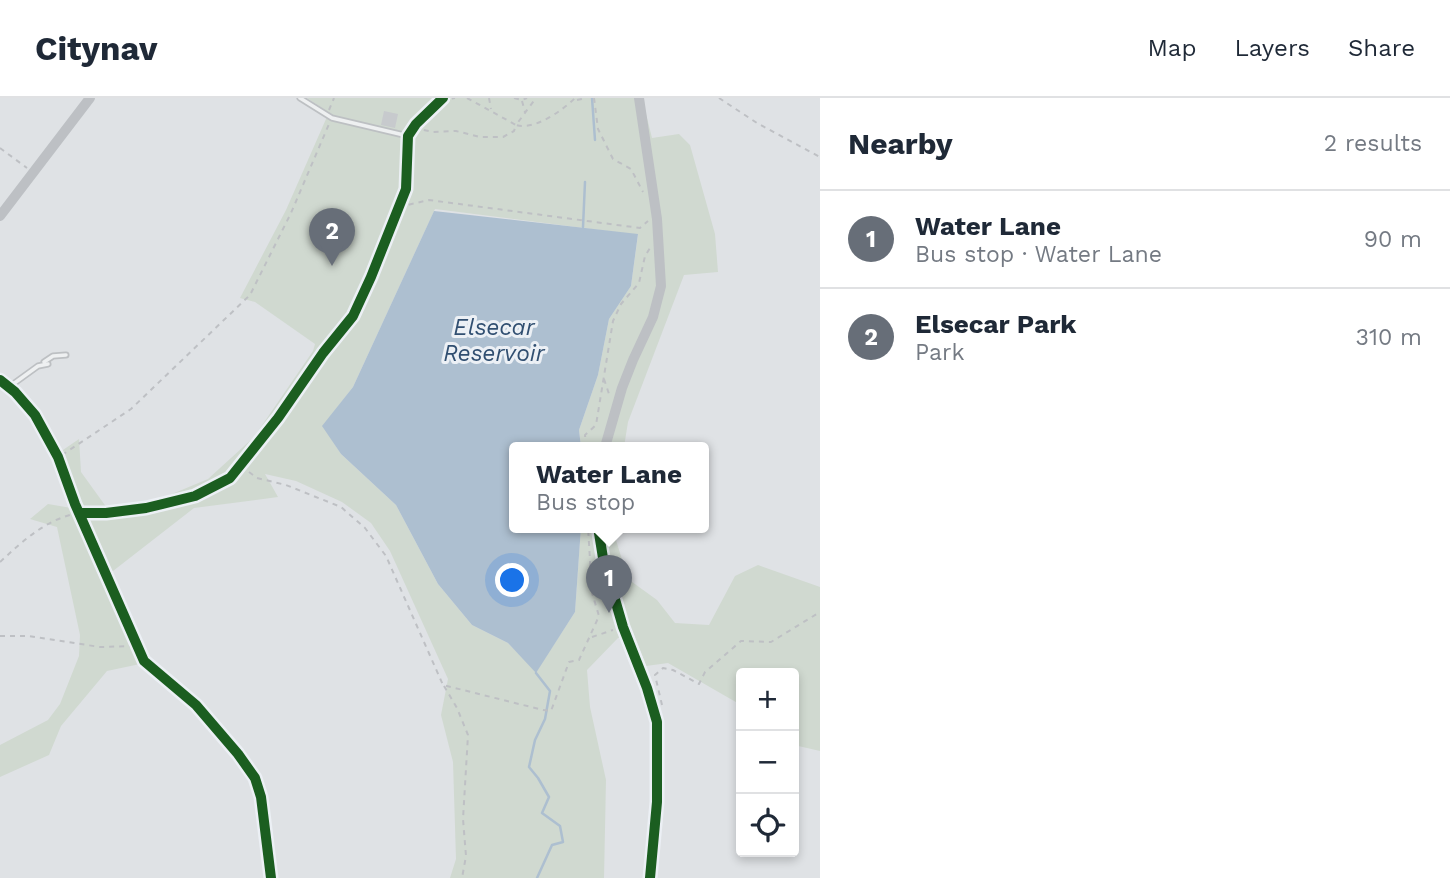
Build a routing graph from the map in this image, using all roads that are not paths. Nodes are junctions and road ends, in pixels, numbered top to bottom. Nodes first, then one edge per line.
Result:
1 (90, 98) edge
2 (300, 98) edge
3 (639, 98) edge
4 (411, 132) road end
5 (0, 216) edge
6 (66, 355) dead end
7 (0, 380) edge
8 (9, 387) junction
9 (606, 442) edge
10 (80, 513) road end
11 (599, 533) edge
12 (650, 878) edge

1 - 5 street
2 - 4 lane
3 - 9 street
6 - 8 lane
7 - 8 lane
8 - 10 lane
11 - 12 street

